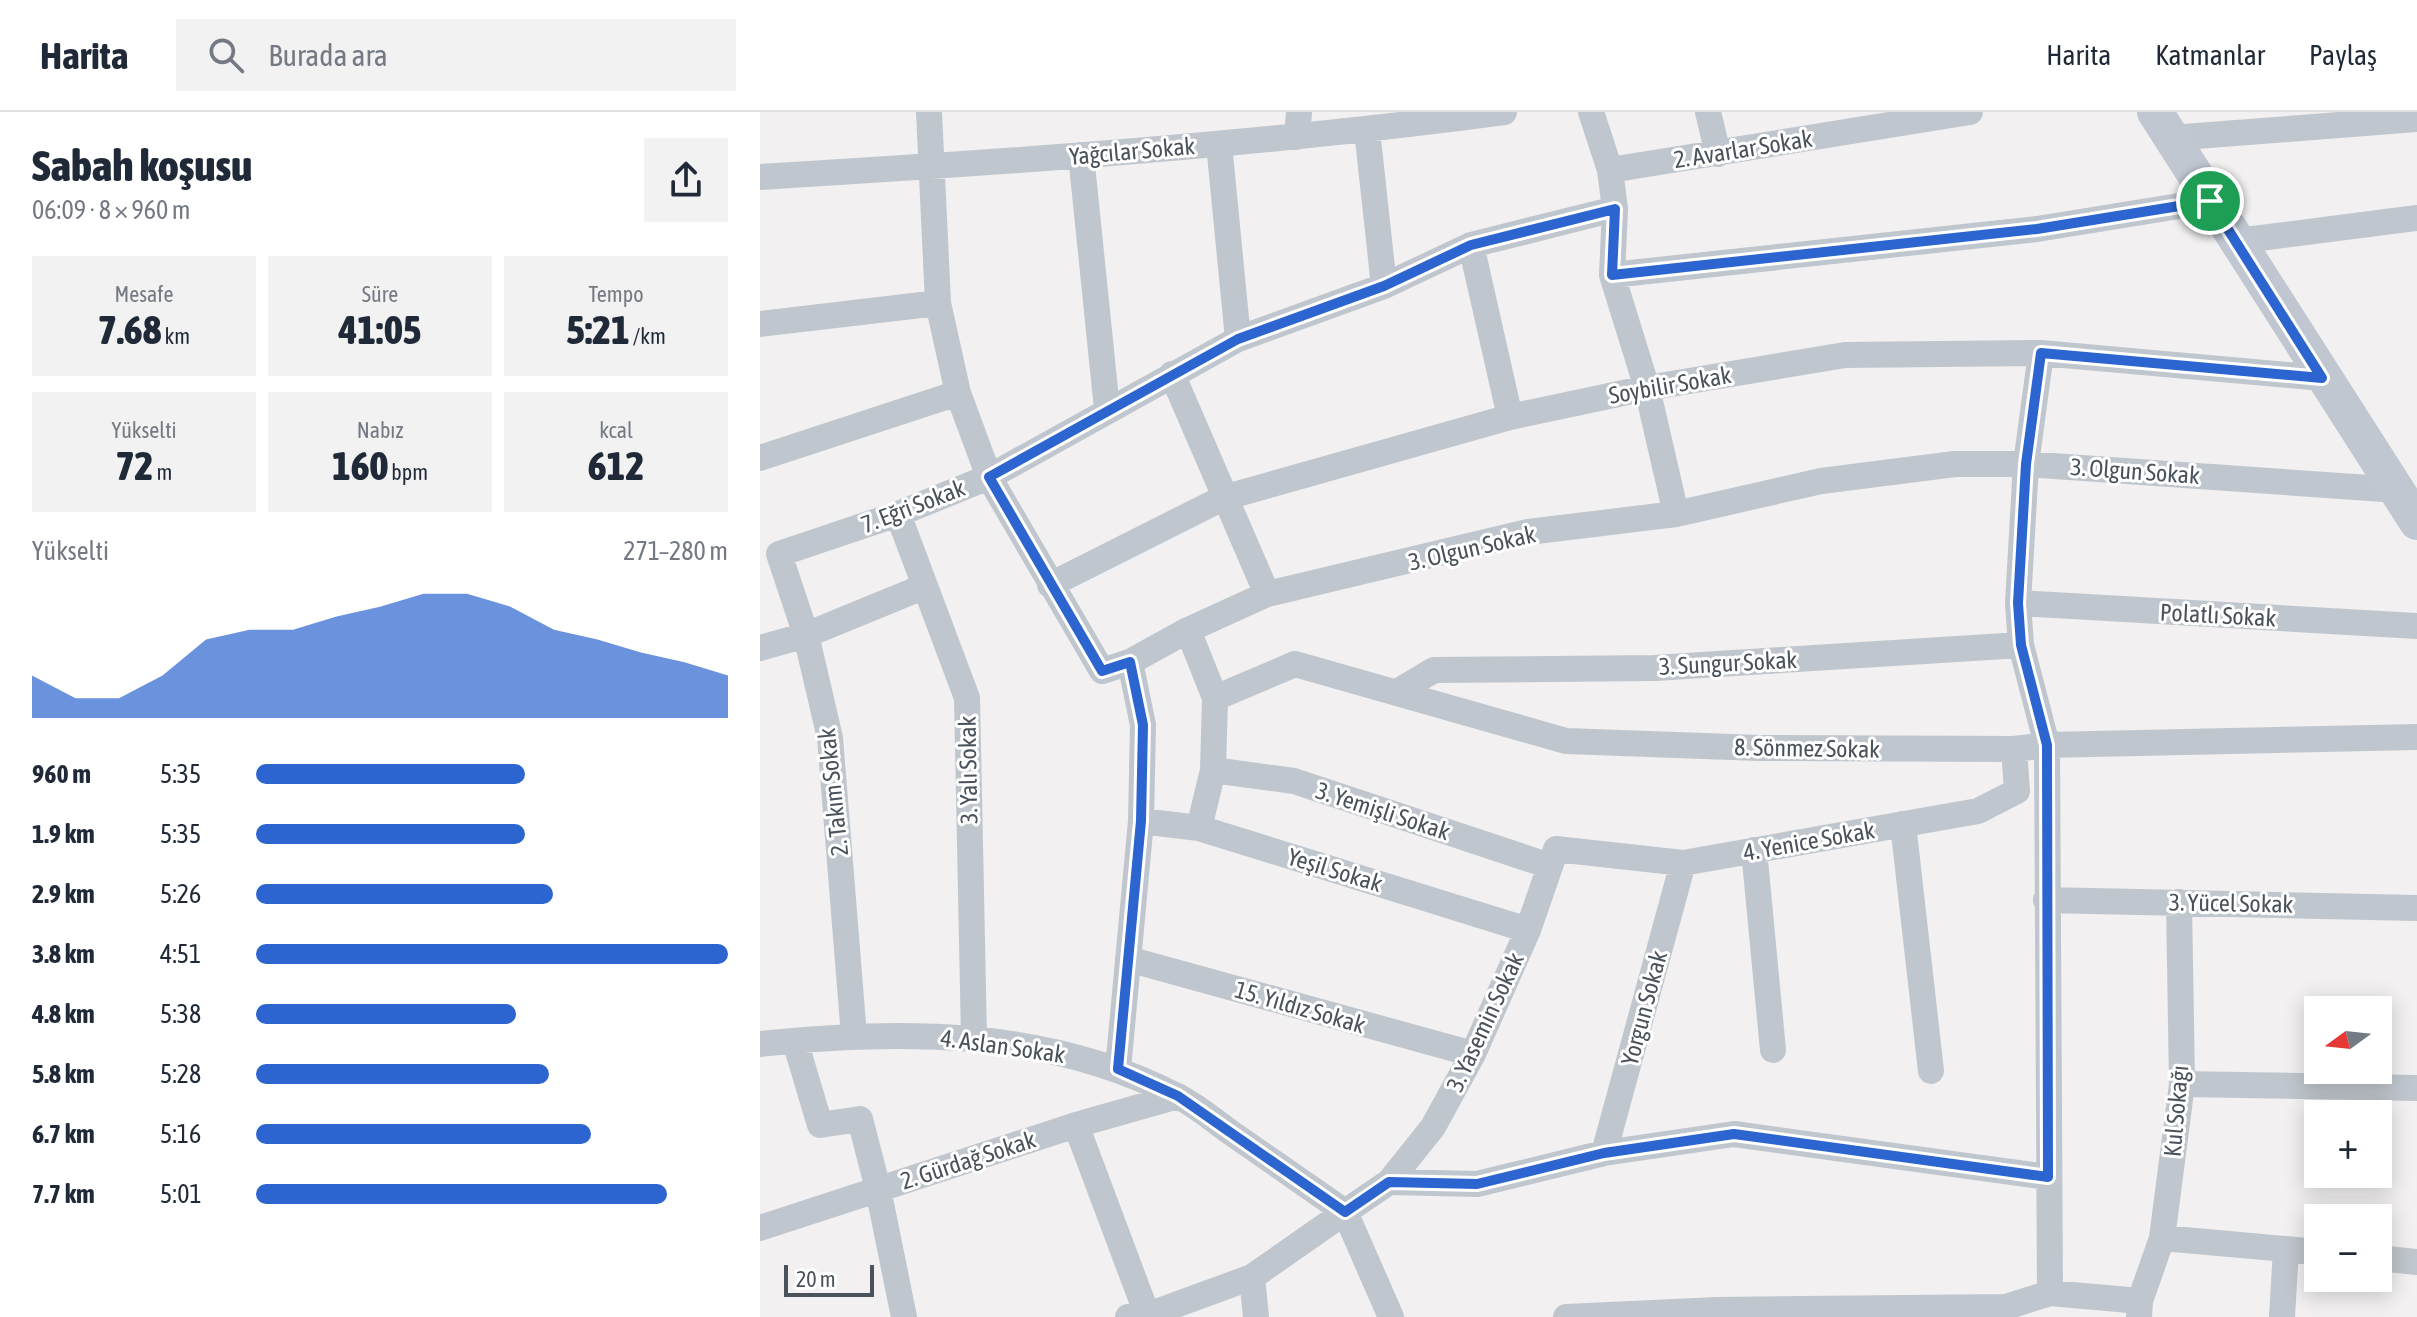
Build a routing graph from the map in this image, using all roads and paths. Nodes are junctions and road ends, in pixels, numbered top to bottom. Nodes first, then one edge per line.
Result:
1 (929, 112) edge
2 (1504, 112) edge
3 (1591, 112) edge
4 (1708, 112) edge
5 (1970, 112) edge
6 (2417, 119) edge
7 (1298, 124) edge
8 (2163, 125) edge
9 (1367, 130) junction
10 (1219, 144) junction
11 (1718, 154) junction
12 (1081, 155) junction
13 (934, 167) junction
14 (1610, 170) junction
15 (760, 177) edge
16 (2210, 201) junction
17 (1615, 209) junction
18 (2417, 218) edge
19 (2237, 241) junction
20 (1471, 245) junction
21 (1612, 275) junction
22 (1384, 286) junction
23 (938, 303) junction
24 (760, 324) edge
25 (1238, 339) junction
26 (2041, 353) junction
27 (1172, 374) junction
28 (2322, 378) junction
29 (1647, 388) junction
30 (958, 393) junction
31 (1107, 409) junction
32 (1510, 417) junction
33 (760, 458) edge
34 (2026, 464) junction
35 (989, 477) junction
36 (2398, 490) junction
37 (1223, 498) junction
38 (898, 514) junction
39 (1676, 514) junction
40 (2417, 522) edge
41 (779, 554) joint
42 (1050, 585) junction
43 (923, 587) junction
44 (1267, 594) junction
45 (2018, 603) junction
46 (2417, 626) edge
47 (1188, 630) junction
48 (806, 635) junction
49 (2021, 645) junction
50 (760, 648) edge
51 (1130, 662) junction
52 (1397, 692) junction
53 (1215, 698) junction
54 (2417, 737) edge
55 (2047, 745) junction
56 (2014, 749) junction
57 (1213, 770) junction
58 (1141, 821) junction
59 (1903, 824) junction
60 (1199, 828) junction
61 (1754, 850) junction
62 (1553, 858) junction
63 (1683, 863) junction
64 (2046, 900) junction
65 (2179, 902) junction
66 (2417, 908) edge
67 (1528, 930) junction
68 (1128, 959) junction
69 (854, 1036) junction
70 (974, 1038) junction
71 (795, 1041) junction
72 (760, 1044) edge
73 (1773, 1050) dead end
74 (1473, 1054) junction
75 (1118, 1069) junction
76 (1931, 1071) dead end
77 (2182, 1084) junction
78 (2417, 1088) edge
79 (1178, 1096) junction
80 (1076, 1125) junction
81 (1604, 1153) junction
82 (2048, 1177) junction
83 (1389, 1182) junction
84 (878, 1189) junction
85 (1345, 1212) junction
86 (760, 1228) edge
87 (2162, 1238) junction
88 (2286, 1249) junction
89 (2304, 1251) edge
90 (2392, 1259) edge
91 (2417, 1262) edge
92 (1252, 1277) junction
93 (2050, 1293) junction
94 (2139, 1309) edge
95 (1857, 1312) edge
96 (2005, 1312) edge
97 (1717, 1313) edge
98 (1141, 1316) edge
99 (1574, 1316) edge
100 (904, 1317) edge
101 (1256, 1317) edge
102 (1391, 1317) edge
103 (2282, 1317) edge

1 - 13 street, 3. Olgun Sokak
2 - 9 street, Yağcılar Sokak
3 - 14 street
4 - 11 street
5 - 11 street, 2. Avarlar Sokak
6 - 8 street
7 - 9 street, Yağcılar Sokak
7 - 10 street, Yağcılar Sokak
8 - 16 main road
9 - 22 street
10 - 12 street, Yağcılar Sokak
10 - 25 street
11 - 14 street, 2. Avarlar Sokak
12 - 13 street, Yağcılar Sokak
12 - 31 street
13 - 15 street, Yağcılar Sokak
13 - 23 street, 3. Olgun Sokak
14 - 17 street
16 - 19 main road
16 - 21 street
17 - 20 street, 7. Eğri Sokak
17 - 21 street
18 - 19 street
19 - 28 main road
20 - 22 street, 7. Eğri Sokak
20 - 32 street
21 - 29 street
22 - 25 street, 7. Eğri Sokak
23 - 24 street
23 - 30 street, 3. Olgun Sokak
25 - 27 street, 7. Eğri Sokak
26 - 28 street, Soybilir Sokak
26 - 29 street, Soybilir Sokak
26 - 34 street
27 - 31 street, 7. Eğri Sokak
27 - 37 street
28 - 36 main road
29 - 32 street, Soybilir Sokak
29 - 39 street
30 - 33 street
30 - 35 street, 3. Olgun Sokak
31 - 35 street, 7. Eğri Sokak
32 - 37 street, Soybilir Sokak
34 - 36 street, 3. Olgun Sokak
34 - 39 street, 3. Olgun Sokak
34 - 45 street
35 - 38 street, 7. Eğri Sokak
35 - 42 street, 3. Olgun Sokak
36 - 40 main road
37 - 42 street, Soybilir Sokak
37 - 44 street
38 - 41 street, 7. Eğri Sokak
38 - 43 street, 3. Yalı Sokak
39 - 44 street, 3. Olgun Sokak
41 - 48 street, 2. Takım Sokak
42 - 51 street, 3. Olgun Sokak
43 - 48 street
43 - 70 street, 3. Yalı Sokak
44 - 47 street, 3. Olgun Sokak
45 - 46 street, Polatlı Sokak
45 - 49 street
47 - 51 street, 3. Olgun Sokak
47 - 53 street
48 - 50 street
48 - 69 street, 2. Takım Sokak
49 - 52 street, 3. Sungur Sokak
49 - 55 street
51 - 58 street
52 - 53 street, 8. Sönmez Sokak
52 - 56 street, 8. Sönmez Sokak
53 - 57 street
54 - 55 street, 8. Sönmez Sokak
55 - 56 street, 8. Sönmez Sokak
55 - 64 street
56 - 59 street, 4. Yenice Sokak
57 - 60 street
57 - 62 street, 3. Yemişli Sokak
58 - 60 street, Yeşil Sokak
58 - 68 street
59 - 61 street, 4. Yenice Sokak
59 - 76 street
60 - 67 street, Yeşil Sokak
61 - 63 street, 4. Yenice Sokak
61 - 73 street
62 - 63 street, 4. Yenice Sokak
62 - 67 street, 3. Yasemin Sokak
63 - 81 street, Yorgun Sokak
64 - 65 street, 3. Yücel Sokak
64 - 82 street
65 - 66 street, 3. Yücel Sokak
65 - 77 street, Kul Sokağı
67 - 74 street, 3. Yasemin Sokak
68 - 74 street, 15. Yıldız Sokak
68 - 75 street
69 - 70 street, 4. Aslan Sokak
69 - 71 street, 4. Aslan Sokak
70 - 75 street, 4. Aslan Sokak
71 - 72 street, 4. Aslan Sokak
71 - 84 street
74 - 83 street, 3. Yasemin Sokak
75 - 79 street, 4. Aslan Sokak
77 - 78 street
77 - 87 street, Kul Sokağı
79 - 80 street, 2. Gürdağ Sokak
79 - 85 street, 4. Aslan Sokak
80 - 84 street, 2. Gürdağ Sokak
80 - 98 street
81 - 82 street
81 - 83 street
82 - 93 street
83 - 85 street
84 - 86 street, 2. Gürdağ Sokak
84 - 100 street
85 - 92 street
85 - 102 street
87 - 88 street
87 - 94 street, Kul Sokağı
88 - 89 street
88 - 103 street
90 - 91 street
92 - 98 street
92 - 101 street
93 - 94 street
93 - 96 street
95 - 96 street
95 - 97 street
97 - 99 street

